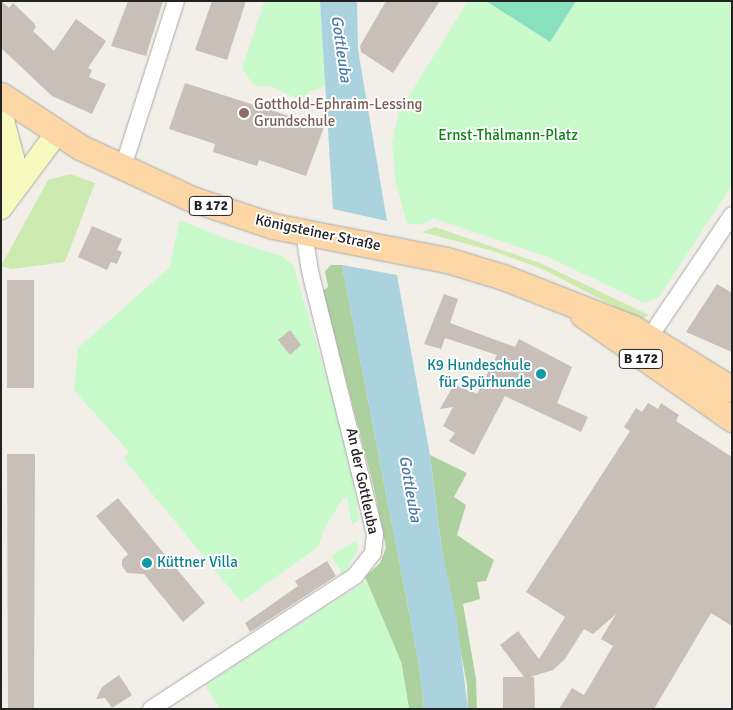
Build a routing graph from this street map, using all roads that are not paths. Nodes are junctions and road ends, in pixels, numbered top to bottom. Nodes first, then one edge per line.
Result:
1 (176, 1) edge
2 (1, 95) edge
3 (1, 113) edge
4 (57, 133) junction
5 (122, 167) junction
6 (5, 201) edge
7 (732, 215) edge
8 (304, 232) junction
9 (567, 303) junction
10 (649, 338) junction
11 (732, 389) edge
12 (732, 419) edge
13 (151, 709) edge

1 - 5 street
2 - 4 main road, Königsteiner Straße / B 172
3 - 6 main road
4 - 5 main road, Königsteiner Straße / B 172
4 - 6 main road
5 - 8 main road, Königsteiner Straße / B 172
7 - 10 street
8 - 9 main road, Königsteiner Straße / B 172
8 - 13 street, An der Gottleuba
9 - 10 main road, Königsteiner Straße / B 172
9 - 12 main road, Königsteiner Straße / B 172
10 - 11 main road, Königsteiner Straße / B 172

